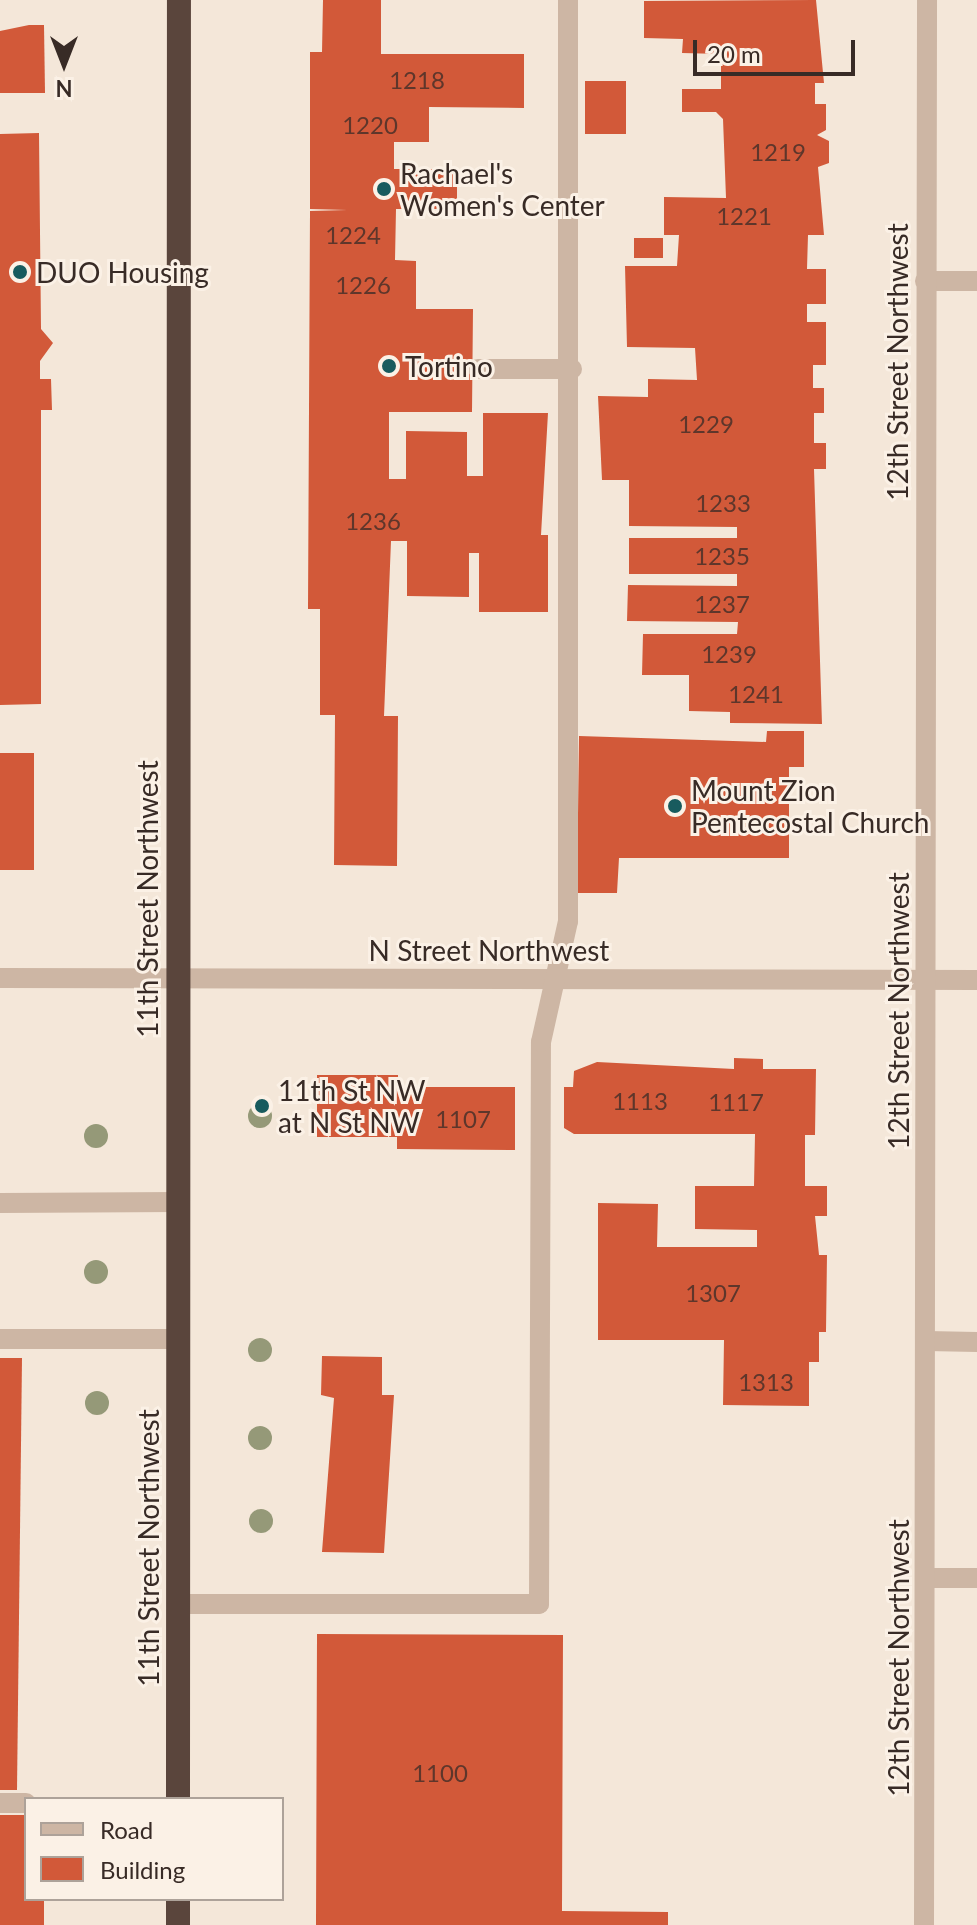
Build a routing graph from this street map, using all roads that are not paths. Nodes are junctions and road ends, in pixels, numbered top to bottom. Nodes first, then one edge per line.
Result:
1 (179, 0) edge
2 (568, 0) edge
3 (927, 0) edge
4 (925, 281) junction
5 (977, 281) edge
6 (478, 369) dead end
7 (572, 369) junction
8 (177, 977) junction
9 (0, 978) edge
10 (555, 979) junction
11 (927, 980) junction
12 (977, 980) edge
13 (178, 1202) junction
14 (0, 1203) edge
15 (0, 1339) edge
16 (178, 1339) junction
17 (927, 1341) junction
18 (977, 1342) edge
19 (927, 1578) junction
20 (977, 1578) edge
21 (179, 1604) junction
22 (178, 1797) edge
23 (0, 1803) edge
24 (24, 1803) edge
25 (178, 1901) edge
26 (178, 1925) edge
27 (924, 1925) edge

1 - 8 highway, 11th Street Northwest
2 - 7 street
3 - 4 street, 12th Street Northwest
4 - 5 street
4 - 11 street, 12th Street Northwest
6 - 7 street
7 - 10 street
8 - 9 street, N Street Northwest
8 - 10 street, N Street Northwest
8 - 13 highway, 11th Street Northwest
10 - 11 street, N Street Northwest
10 - 21 street
11 - 12 street, N Street Northwest
11 - 17 street, 12th Street Northwest
13 - 14 street
13 - 16 highway, 11th Street Northwest
15 - 16 street
16 - 21 highway, 11th Street Northwest
17 - 18 street
17 - 19 street, 12th Street Northwest
19 - 20 street
19 - 27 street, 12th Street Northwest
21 - 22 highway, 11th Street Northwest
23 - 24 street
25 - 26 highway

